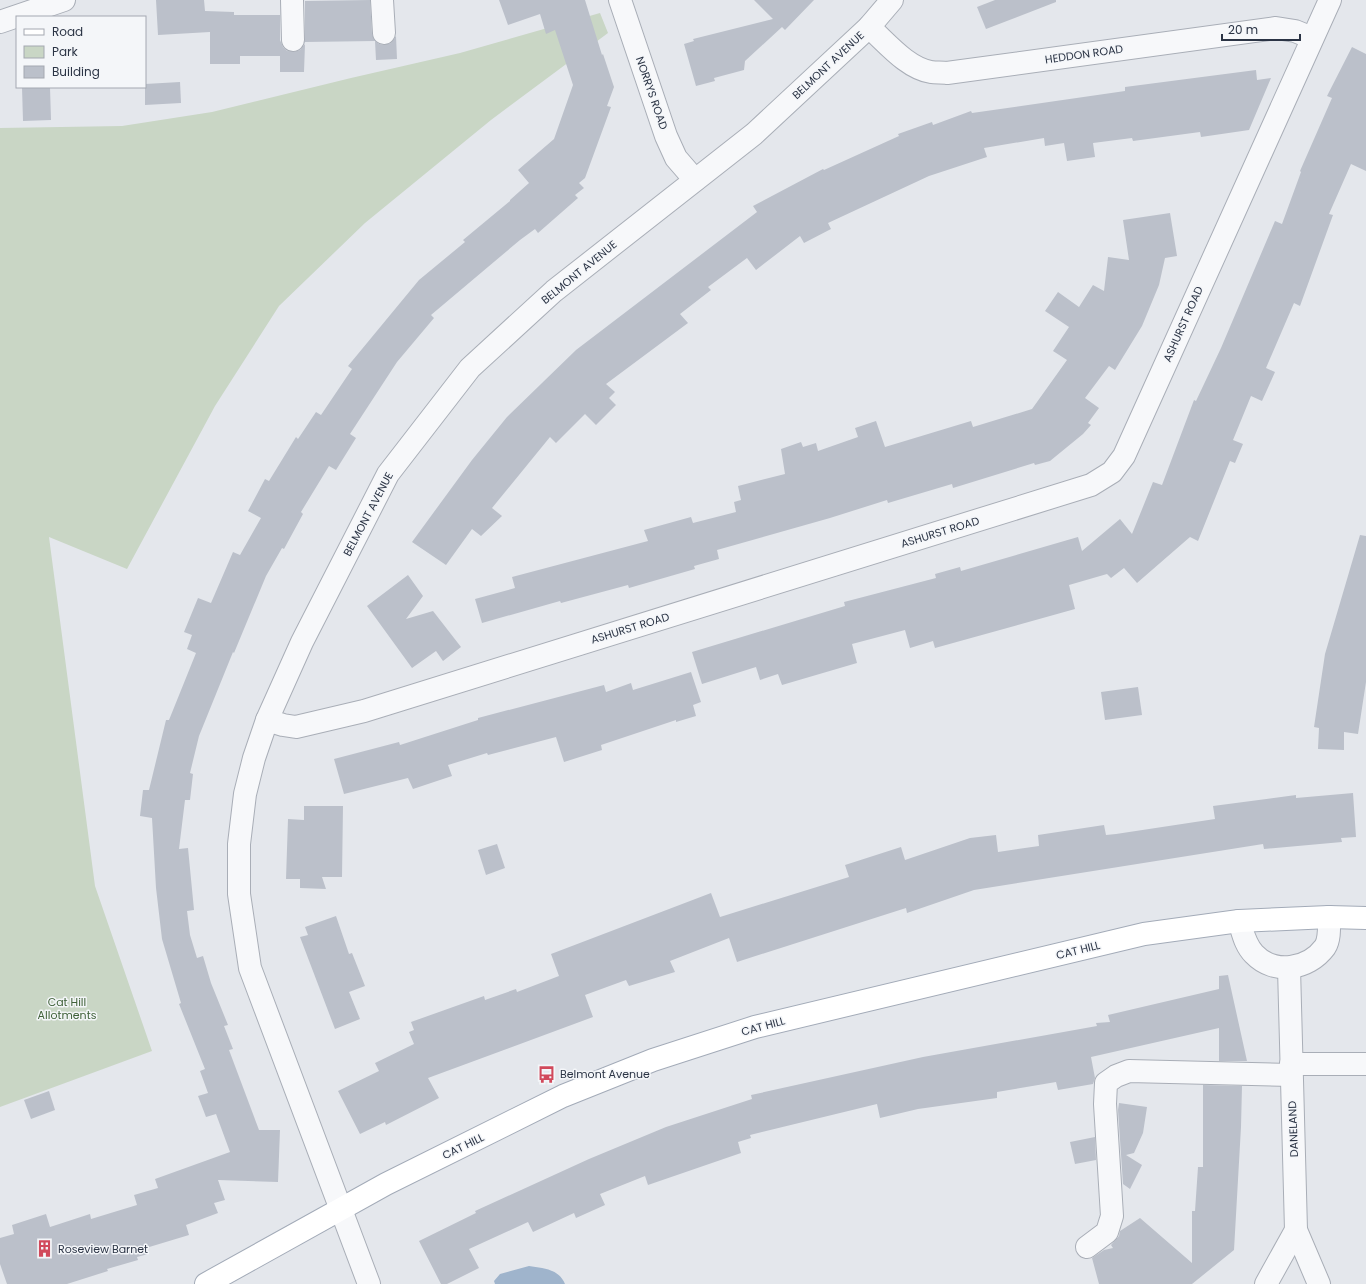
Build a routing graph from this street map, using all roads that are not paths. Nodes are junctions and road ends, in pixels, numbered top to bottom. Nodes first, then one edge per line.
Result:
1 (64, 0) edge
2 (292, 0) edge
3 (382, 0) edge
4 (620, 0) edge
5 (892, 0) edge
6 (1330, 0) edge
7 (16, 16) edge
8 (17, 16) edge
9 (0, 22) edge
10 (869, 27) junction
11 (384, 33) dead end
12 (1312, 38) junction
13 (293, 40) dead end
14 (695, 180) junction
15 (267, 720) junction
16 (1329, 917) junction
17 (1366, 918) edge
18 (1239, 921) junction
19 (1288, 968) junction
20 (1366, 1064) edge
21 (1291, 1069) junction
22 (341, 1209) junction
23 (1296, 1230) junction
24 (1087, 1248) dead end
25 (206, 1284) edge
26 (369, 1284) edge
27 (1266, 1284) edge
28 (1319, 1284) edge

1 - 8 street
2 - 13 street
3 - 11 street
4 - 14 street, NORRYS ROAD
5 - 10 street, BELMONT AVENUE
6 - 12 street, ASHURST ROAD
7 - 9 street
10 - 12 street, HEDDON ROAD
10 - 14 street, BELMONT AVENUE
12 - 15 street, ASHURST ROAD
14 - 15 street, BELMONT AVENUE
15 - 22 street, BELMONT AVENUE
16 - 17 main road, CAT HILL
16 - 18 main road, CAT HILL
16 - 19 street
18 - 19 street
18 - 22 main road, CAT HILL
19 - 21 street, DANELAND
20 - 21 street
21 - 23 street, DANELAND
21 - 24 street
22 - 25 main road, CAT HILL
22 - 26 street, BELMONT AVENUE
23 - 27 street
23 - 28 street, DANELAND

